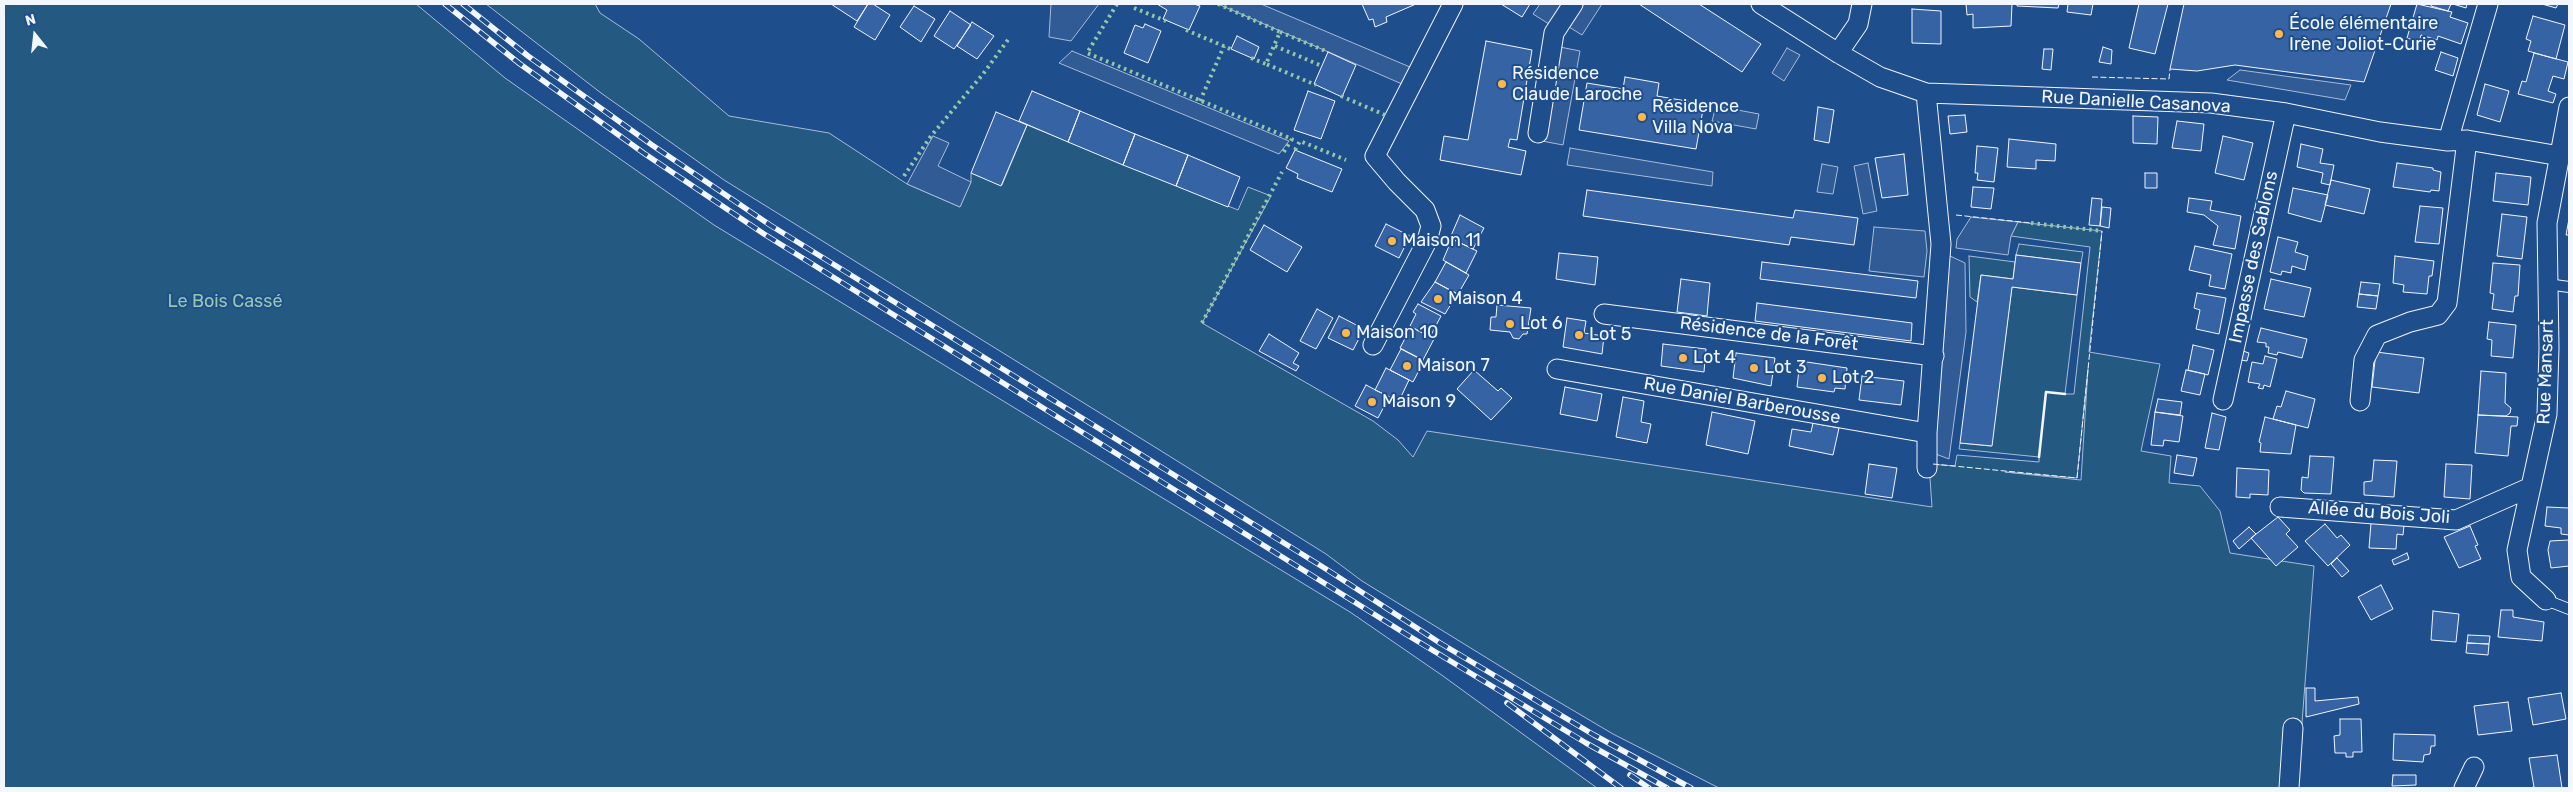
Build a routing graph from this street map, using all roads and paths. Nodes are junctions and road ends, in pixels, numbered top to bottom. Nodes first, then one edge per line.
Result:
1 (1452, 4) edge
2 (1573, 4) edge
3 (1761, 4) edge
4 (1862, 4) edge
5 (2488, 4) edge
6 (1838, 53) junction
7 (1926, 93) junction
8 (2569, 107) edge
9 (2286, 114) junction
10 (1538, 133) dead end
11 (2467, 140) junction
12 (2448, 141) junction
13 (2565, 158) edge
14 (2548, 284) junction
15 (2569, 287) edge
16 (1604, 314) dead end
17 (1373, 345) dead end
18 (1934, 356) junction
19 (1557, 369) dead end
20 (2223, 400) dead end
21 (2360, 401) dead end
22 (1928, 433) junction
23 (1927, 468) dead end
24 (2531, 487) junction
25 (2280, 507) dead end
26 (2546, 600) joint
27 (2569, 609) edge
28 (2293, 728) dead end
29 (2474, 767) dead end
30 (2289, 788) edge
31 (2464, 788) edge

1 - 17 street
2 - 10 street
3 - 6 street, Rue Danielle Casanova
4 - 6 street
5 - 12 street
6 - 7 street, Rue Danielle Casanova
7 - 9 street, Rue Danielle Casanova
7 - 18 street
8 - 13 street, Rue Mansart
9 - 12 street, Rue Danielle Casanova
9 - 20 street, Impasse des Sablons
11 - 12 street, Rue Danielle Casanova
11 - 13 street, Rue Danielle Casanova
11 - 21 street
13 - 14 street, Rue Mansart
14 - 15 lane
14 - 24 street, Rue Mansart
16 - 18 street, Résidence de la Forêt
18 - 22 street
19 - 22 street, Rue Daniel Barberousse
22 - 23 street
24 - 25 street, Allée du Bois Joli
24 - 26 street, Rue Mansart
26 - 27 lane, Rue Mansart
28 - 30 street
29 - 31 street

